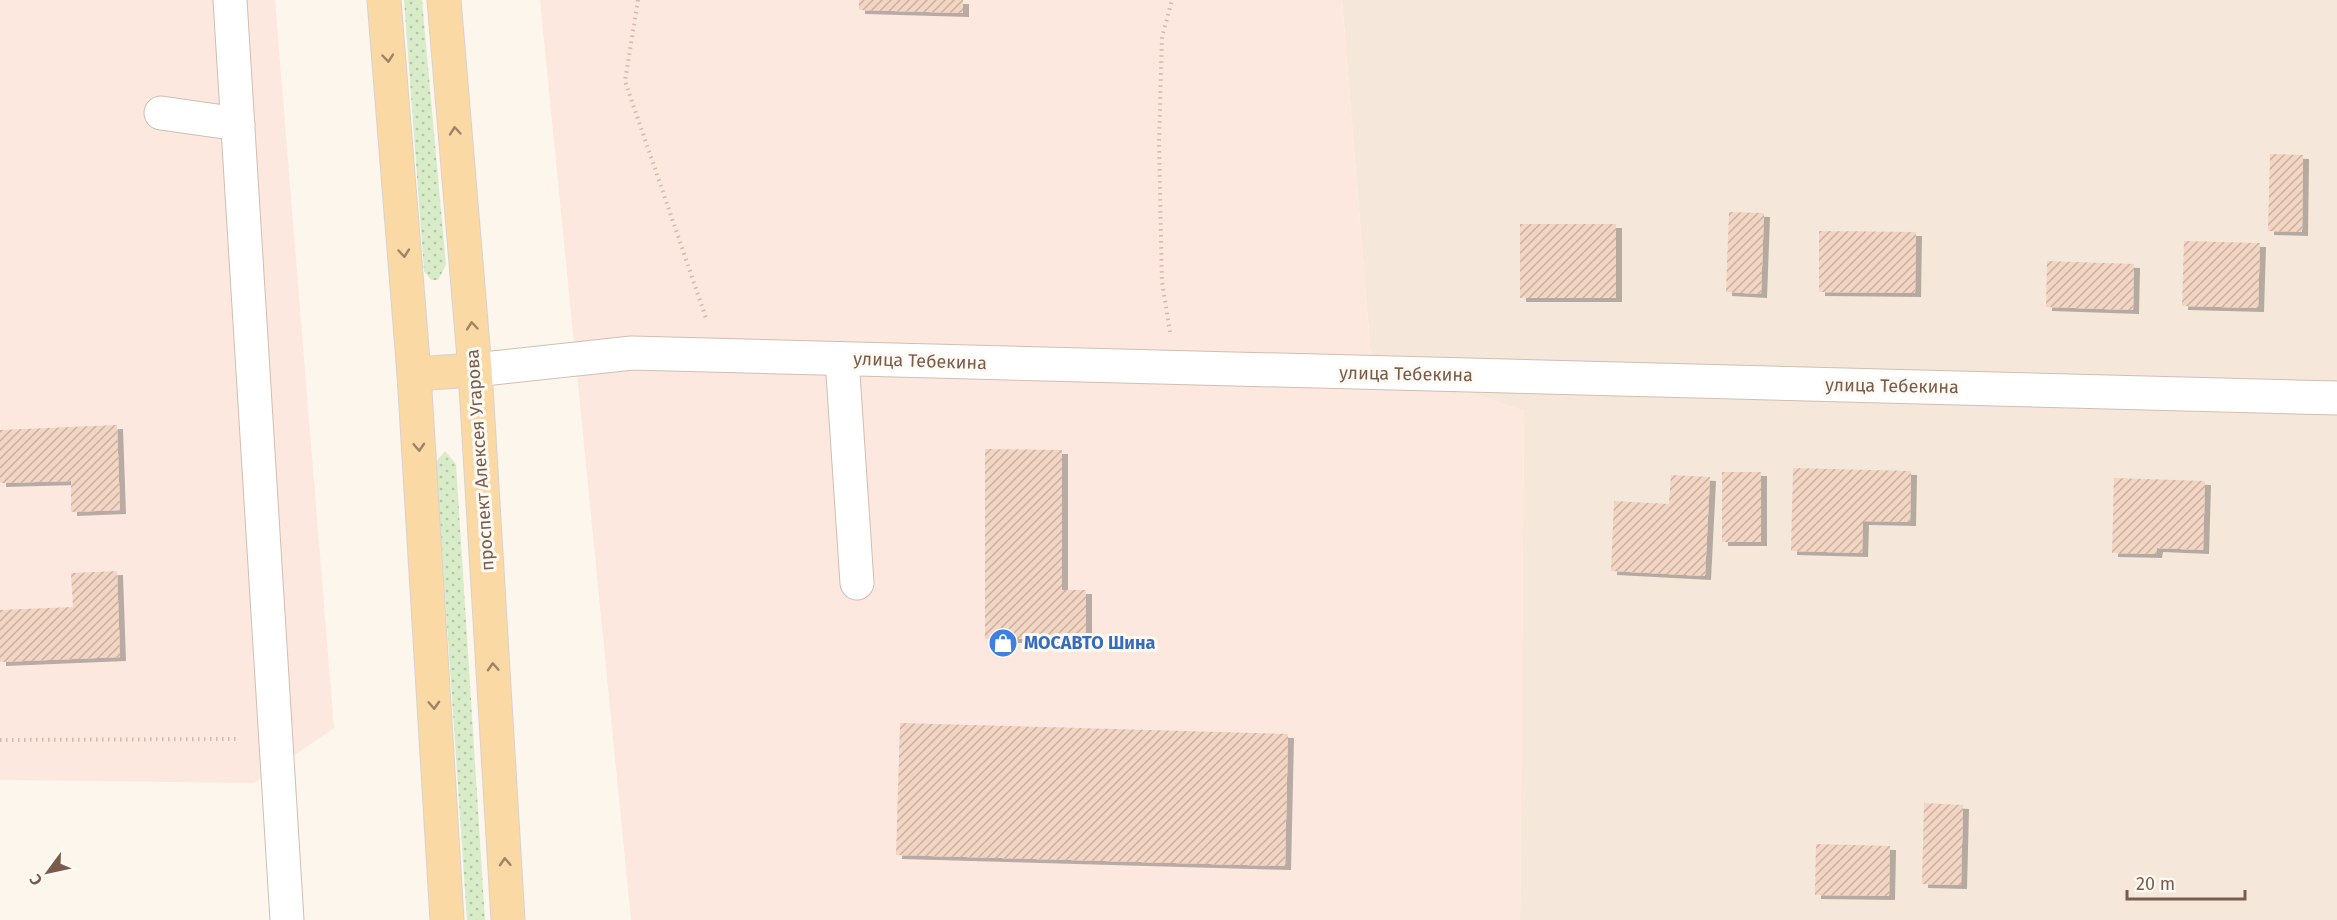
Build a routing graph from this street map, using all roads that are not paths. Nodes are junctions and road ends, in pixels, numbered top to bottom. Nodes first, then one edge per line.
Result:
1 (230, 0) edge
2 (384, 0) edge
3 (444, 0) edge
4 (161, 113) dead end
5 (238, 124) junction
6 (842, 359) junction
7 (475, 370) junction
8 (414, 374) junction
9 (2337, 398) edge
10 (856, 583) dead end
11 (287, 920) edge
12 (447, 920) edge
13 (508, 920) edge

1 - 5 street
2 -> 8 main road
7 -> 3 main road, проспект Алексея Угарова
4 - 5 street
5 - 11 street
6 - 7 street, улица Тебекина
6 - 9 street, улица Тебекина
6 - 10 street
7 - 8 main road
13 -> 7 main road, проспект Алексея Угарова
8 -> 12 main road

